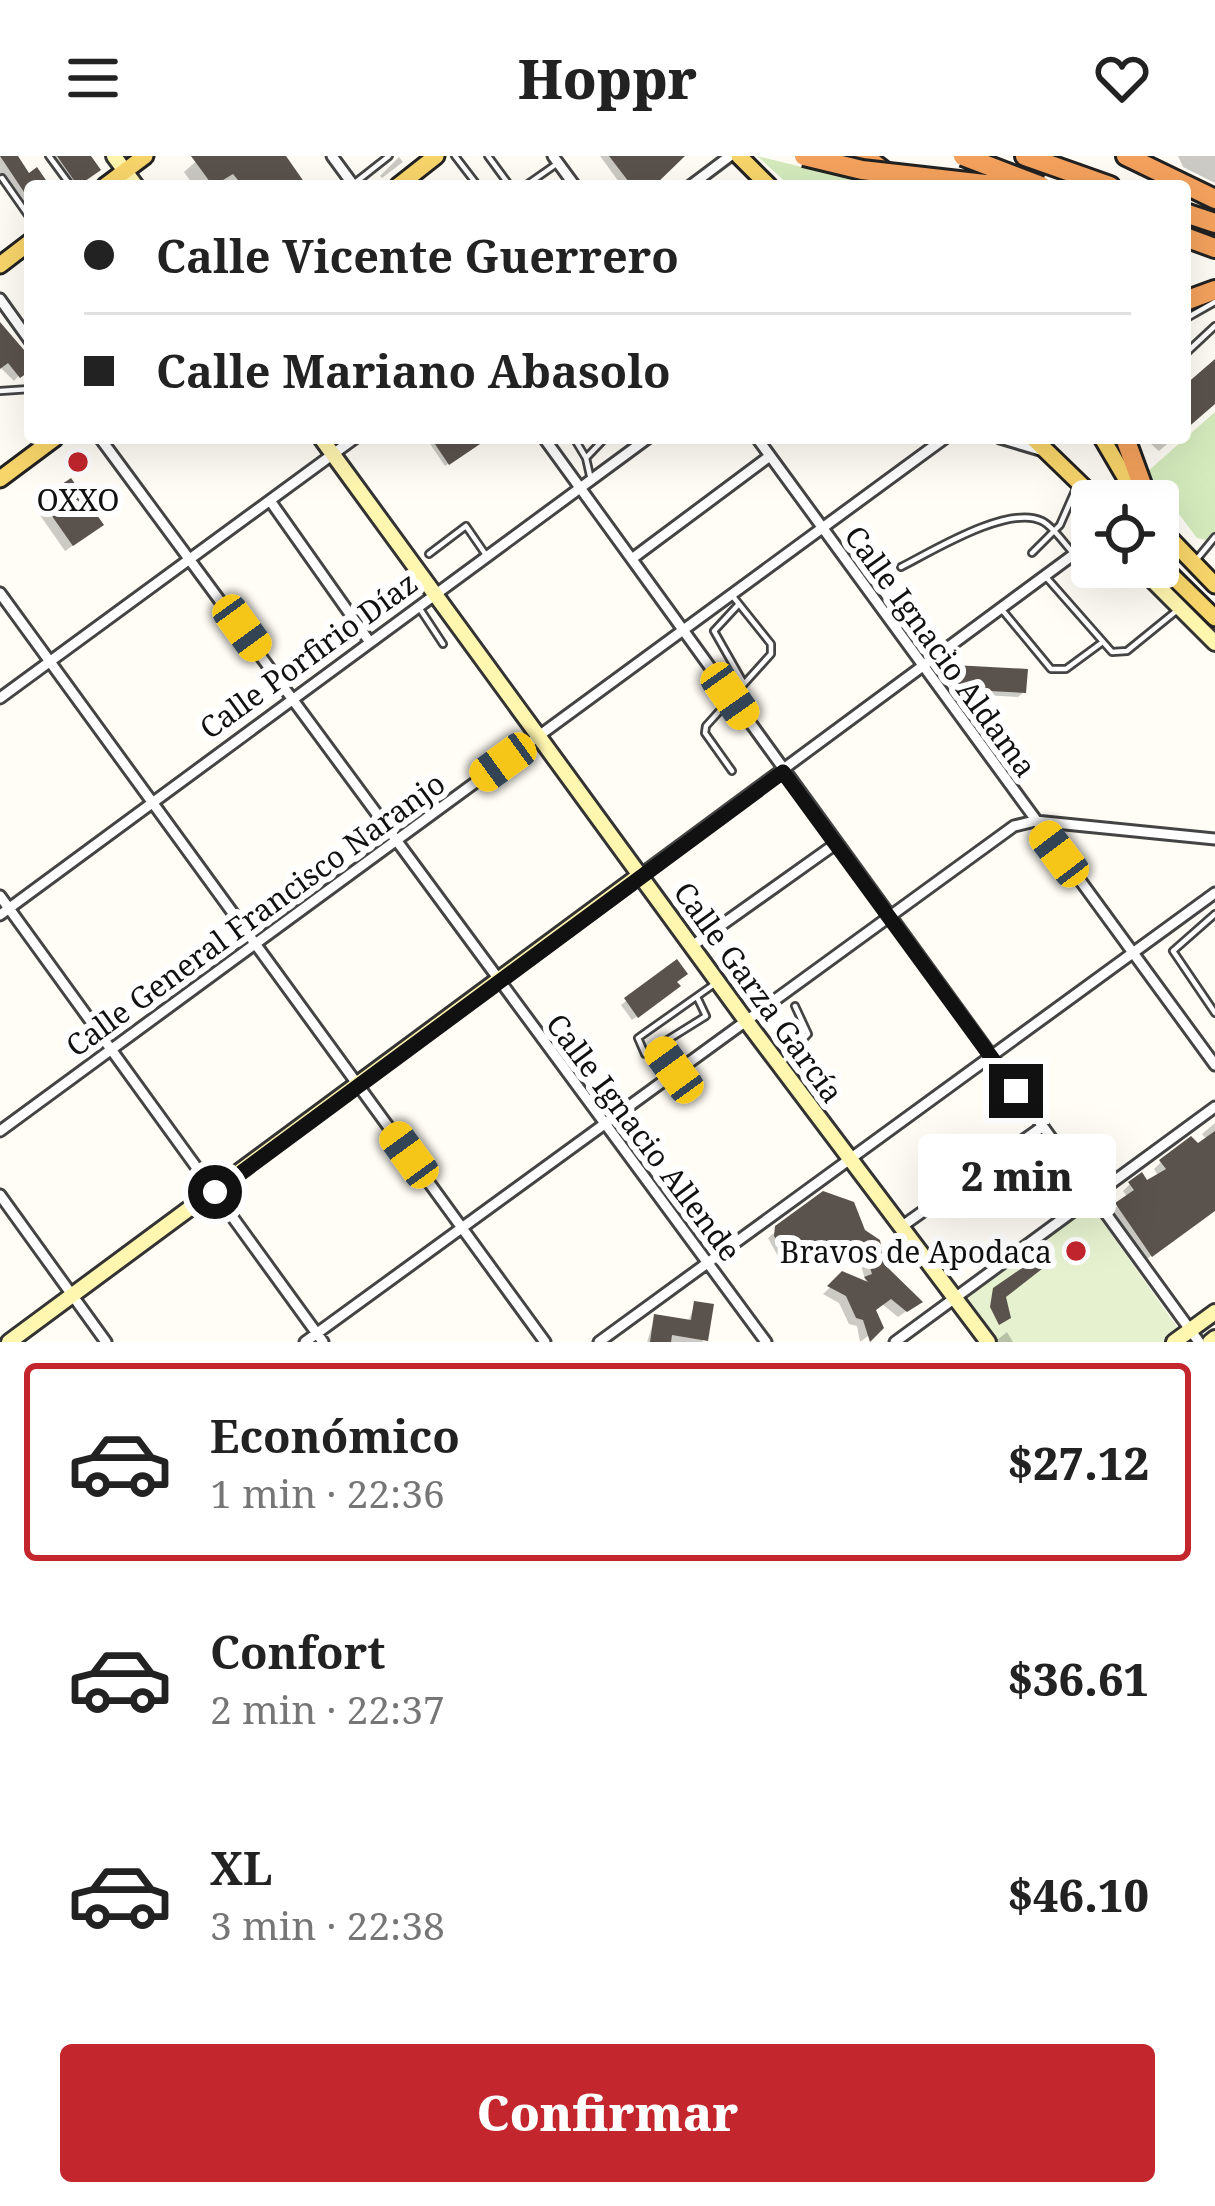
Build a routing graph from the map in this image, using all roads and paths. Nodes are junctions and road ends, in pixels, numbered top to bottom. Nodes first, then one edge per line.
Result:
1 (114, 156) edge
2 (146, 156) edge
3 (332, 156) edge
4 (389, 156) edge
5 (434, 156) edge
6 (455, 156) edge
7 (730, 156) edge
8 (739, 156) edge
9 (804, 156) edge
10 (864, 156) edge
11 (963, 156) edge
12 (1025, 156) edge
13 (1126, 156) edge
14 (555, 159) edge
15 (125, 171) junction
16 (2, 178) edge
17 (756, 179) edge
18 (113, 180) edge
19 (132, 180) edge
20 (350, 180) edge
21 (360, 180) edge
22 (405, 180) edge
23 (473, 180) edge
24 (532, 180) edge
25 (698, 180) edge
26 (895, 180) edge
27 (951, 180) edge
28 (1025, 180) edge
29 (1093, 180) edge
30 (1175, 180) edge
31 (24, 209) edge
32 (24, 247) edge
33 (0, 265) edge
34 (0, 298) edge
35 (1215, 326) edge
36 (24, 332) edge
37 (1191, 346) edge
38 (48, 444) edge
39 (105, 444) edge
40 (326, 444) edge
41 (347, 444) edge
42 (548, 444) edge
43 (578, 444) edge
44 (599, 444) edge
45 (640, 444) edge
46 (761, 444) edge
47 (937, 444) edge
48 (1039, 444) edge
49 (1106, 444) edge
50 (1127, 444) edge
51 (333, 454) junction
52 (770, 456) junction
53 (586, 458) junction
54 (0, 478) edge
55 (591, 480) junction
56 (1079, 480) edge
57 (1129, 480) edge
58 (1137, 480) edge
59 (580, 488) junction
60 (1071, 497) edge
61 (271, 502) junction
62 (822, 527) junction
63 (1054, 532) junction
64 (1215, 537) edge
65 (1179, 547) edge
66 (1071, 551) edge
67 (1032, 553) dead end
68 (429, 554) dead end
69 (486, 555) junction
70 (633, 558) junction
71 (1071, 558) edge
72 (192, 559) junction
73 (1193, 563) junction
74 (901, 567) dead end
75 (1046, 577) junction
76 (1179, 583) edge
77 (1215, 585) edge
78 (1160, 588) edge
79 (436, 591) junction
80 (0, 592) edge
81 (731, 594) junction
82 (740, 603) junction
83 (417, 605) junction
84 (1180, 608) junction
85 (1002, 609) junction
86 (1215, 618) edge
87 (683, 629) junction
88 (369, 640) junction
89 (1215, 643) edge
90 (443, 644) dead end
91 (1100, 644) junction
92 (50, 662) junction
93 (923, 668) junction
94 (743, 682) junction
95 (730, 696) junction
96 (0, 698) edge
97 (292, 698) junction
98 (538, 736) junction
99 (732, 771) dead end
100 (783, 772) junction
101 (152, 800) junction
102 (1034, 821) junction
103 (1215, 838) edge
104 (396, 841) junction
105 (834, 845) junction
106 (640, 875) junction
107 (1215, 892) edge
108 (0, 896) edge
109 (4, 912) edge
110 (1215, 914) edge
111 (887, 917) junction
112 (256, 946) junction
113 (692, 946) junction
114 (1133, 952) junction
115 (499, 981) junction
116 (718, 982) junction
117 (697, 997) junction
118 (795, 1006) dead end
119 (1215, 1013) edge
120 (744, 1018) junction
121 (659, 1048) junction
122 (112, 1051) junction
123 (989, 1056) junction
124 (779, 1065) junction
125 (1215, 1065) edge
126 (674, 1070) junction
127 (358, 1086) junction
128 (1215, 1108) edge
129 (600, 1123) junction
130 (1042, 1126) junction
131 (0, 1131) edge
132 (849, 1159) junction
133 (215, 1192) junction
134 (1096, 1193) junction
135 (0, 1196) edge
136 (460, 1225) junction
137 (901, 1227) junction
138 (708, 1263) junction
139 (73, 1296) junction
140 (956, 1297) junction
141 (1215, 1312) edge
142 (1195, 1336) edge
143 (320, 1338) edge
144 (9, 1342) edge
145 (106, 1342) edge
146 (305, 1342) edge
147 (545, 1342) edge
148 (599, 1342) edge
149 (766, 1342) edge
150 (895, 1342) edge
151 (988, 1342) edge
152 (1174, 1342) edge

1 - 15 street
2 - 15 main road
3 - 20 street
4 - 21 lane
5 - 22 main road
6 - 23 lane
7 - 25 street
8 - 17 main road
9 - 27 highway, bridge
10 - 26 highway
11 - 28 highway, bridge
12 - 29 highway
13 - 30 highway
14 - 24 lane
15 - 18 main road
15 - 19 street
16 - 31 lane
32 - 33 main road
34 - 36 street
35 - 37 lane
38 - 54 main road
39 - 72 street, Calle Ignacio Allende
40 - 51 street, Calle Garza García
41 - 51 street
42 - 59 street
43 - 53 lane
44 - 53 lane
45 - 55 street, Calle Porfirio Díaz
46 - 52 street, Calle Ignacio Aldama
47 - 62 street, Calle General Francisco Naranjo
48 - 56 main road
49 - 57 main road
50 - 58 highway
51 - 61 street
51 - 79 street, Calle Garza García
52 - 62 street, Calle Ignacio Aldama
52 - 70 street
53 - 55 lane
55 - 59 street, Calle Porfirio Díaz
59 - 69 street, Calle Porfirio Díaz
59 - 70 street
60 - 63 lane
61 - 72 street
61 - 88 street
62 - 81 street, Calle General Francisco Naranjo
62 - 93 street, Calle Ignacio Aldama
63 - 66 lane
63 - 67 lane
63 - 74 lane
64 - 73 lane
65 - 73 main road
68 - 69 lane
69 - 79 street, Calle Porfirio Díaz
70 - 87 street
71 - 75 street
72 - 92 street
72 - 97 street, Calle Ignacio Allende
73 - 77 main road
75 - 85 street
75 - 91 lane
76 - 86 main road
78 - 84 street
79 - 83 street, Calle Porfirio Díaz
79 - 98 street, Calle Garza García
80 - 92 street
81 - 82 lane
81 - 87 street, Calle General Francisco Naranjo
82 - 94 lane
82 - 94 lane
83 - 88 street, Calle Porfirio Díaz
83 - 90 lane
84 - 89 street
84 - 91 lane
85 - 91 lane
85 - 93 street
87 - 95 street
87 - 98 street, Calle General Francisco Naranjo
88 - 97 street, Calle Porfirio Díaz
92 - 96 street
92 - 101 street
93 - 100 street
93 - 102 street, Calle Ignacio Aldama
94 - 95 lane
95 - 99 lane
95 - 100 street
97 - 101 street, Calle Porfirio Díaz
97 - 104 street, Calle Ignacio Allende
98 - 104 street, Calle General Francisco Naranjo
98 - 106 street, Calle Garza García
100 - 105 street
100 - 106 street
101 - 109 street, Calle Porfirio Díaz
101 - 112 street
102 - 103 street
102 - 111 street
102 - 114 street, Calle Ignacio Aldama
104 - 112 street, Calle General Francisco Naranjo
104 - 115 street, Calle Ignacio Allende
105 - 111 street
105 - 113 street
106 - 113 street, Calle Garza García
106 - 115 street
107 - 114 street
108 - 109 street
109 - 122 street
110 - 119 lane
111 - 120 street
111 - 123 street
112 - 122 street, Calle General Francisco Naranjo
112 - 127 street
113 - 116 street, Calle Garza García
114 - 123 street
114 - 125 street, Calle Ignacio Aldama
115 - 127 street
115 - 129 street, Calle Ignacio Allende
116 - 117 lane
116 - 120 street, Calle Garza García
117 - 121 lane
117 - 121 lane
118 - 124 lane
120 - 124 street, Calle Garza García
120 - 126 street
121 - 126 lane
122 - 131 street, Calle General Francisco Naranjo
122 - 133 street
123 - 130 street
123 - 132 street
124 - 132 street, Calle Garza García
126 - 129 street
127 - 133 street
127 - 136 street
128 - 134 street
129 - 136 street
129 - 138 street, Calle Ignacio Allende
130 - 134 street
130 - 137 street
132 - 137 street, Calle Garza García
132 - 138 street
133 - 139 street
133 - 143 street
134 - 140 street
134 - 142 street
135 - 139 street
136 - 143 street
136 - 147 street
137 - 140 street, Calle Garza García
138 - 148 street
138 - 149 street, Calle Ignacio Allende
139 - 144 street
139 - 145 street
140 - 150 street
140 - 151 street, Calle Garza García
141 - 142 street
142 - 152 street
143 - 146 street

